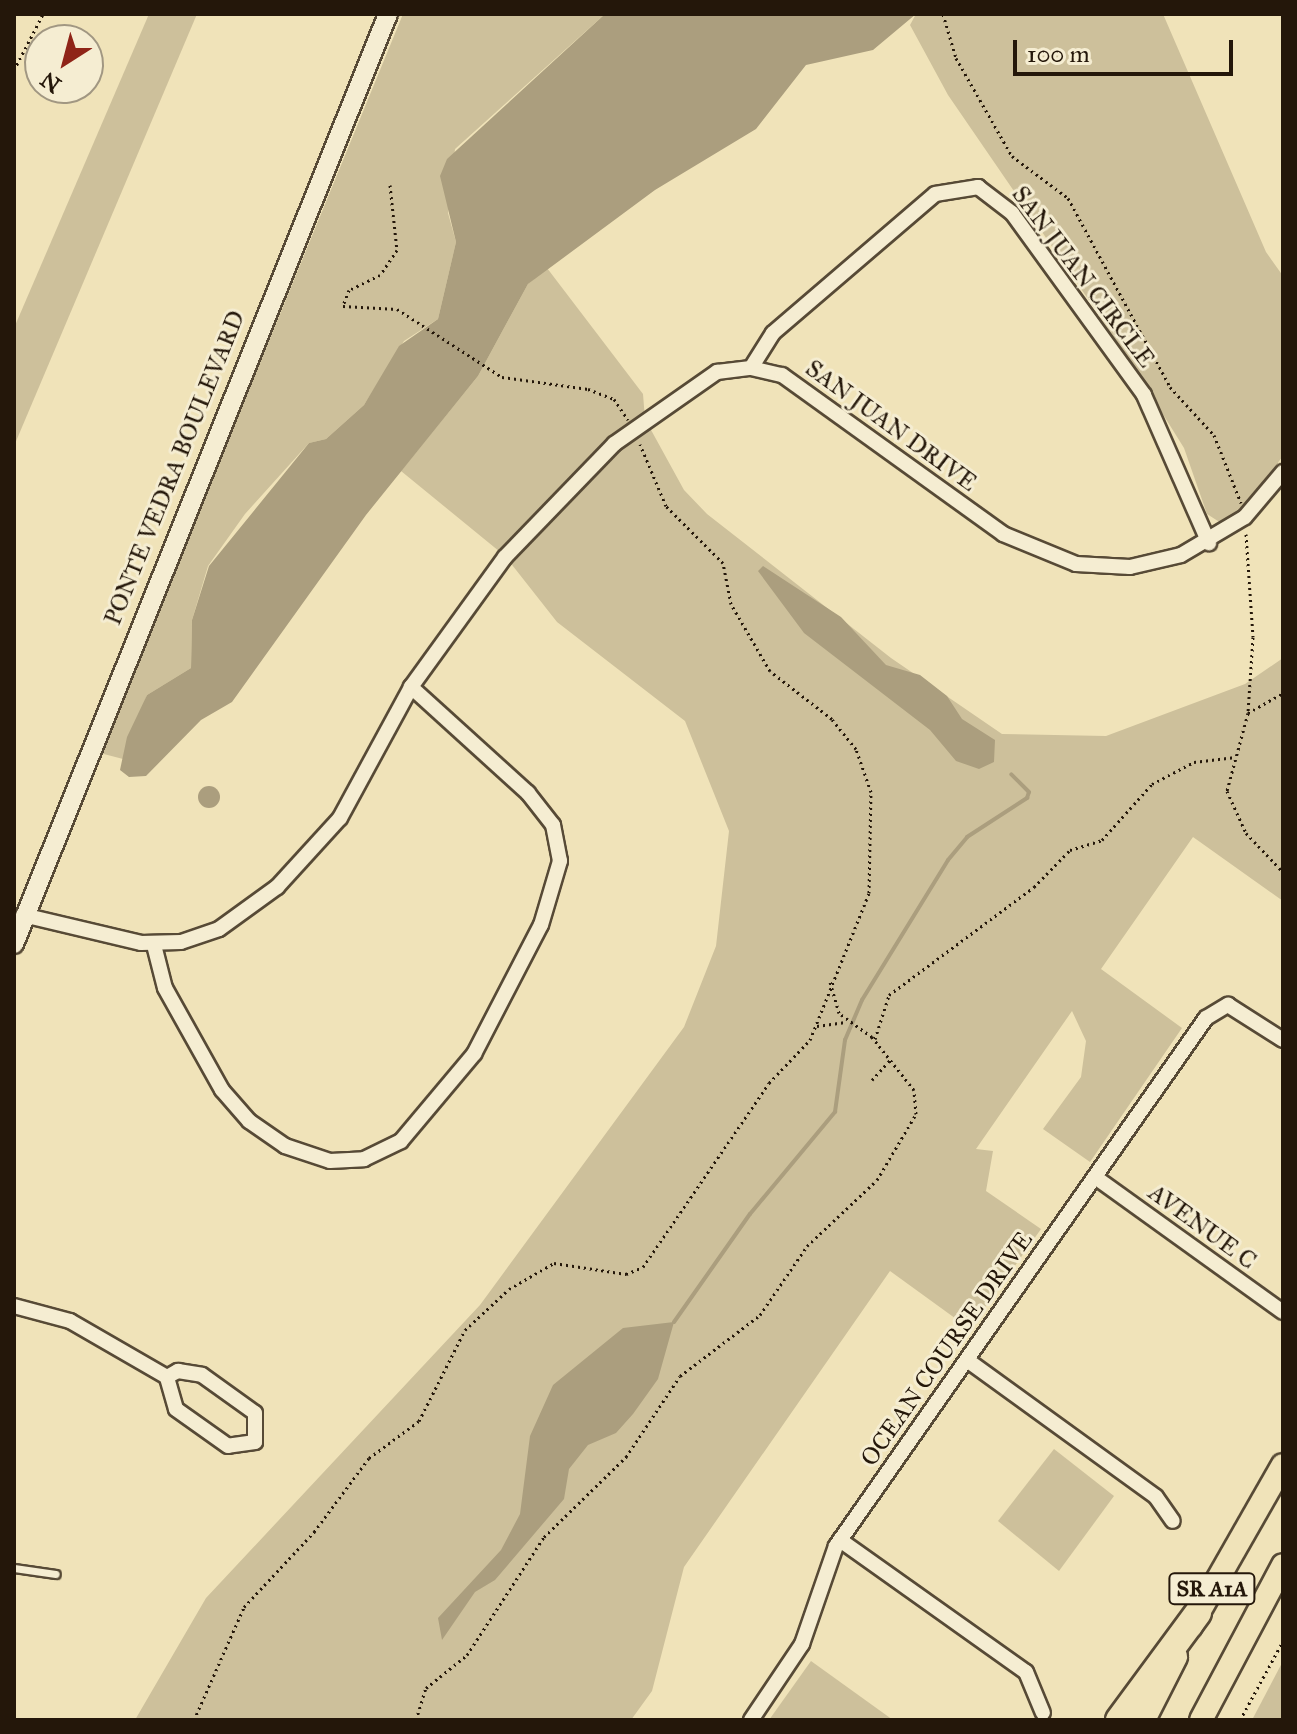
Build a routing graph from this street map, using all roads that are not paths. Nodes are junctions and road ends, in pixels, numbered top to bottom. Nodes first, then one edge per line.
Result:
1 (388, 14) edge
2 (751, 368) junction
3 (1283, 472) edge
4 (1209, 543) junction
5 (411, 687) junction
6 (23, 915) junction
7 (14, 944) edge
8 (154, 945) junction
9 (1283, 1040) edge
10 (1095, 1177) junction
11 (14, 1306) edge
12 (1283, 1312) edge
13 (967, 1360) junction
14 (167, 1377) junction
15 (1283, 1465) edge
16 (1173, 1521) dead end
17 (840, 1540) junction
18 (1283, 1565) edge
19 (14, 1568) edge
20 (56, 1574) dead end
21 (1198, 1613) junction
22 (1043, 1713) dead end
23 (751, 1720) edge
24 (1119, 1720) edge
25 (1144, 1720) edge
26 (1201, 1720) edge

1 - 6 street, PONTE VEDRA BOULEVARD
2 - 4 street, SAN JUAN DRIVE
2 - 4 street, SAN JUAN CIRCLE
2 - 5 street, SAN JUAN DRIVE
3 - 4 street, SAN JUAN DRIVE
5 - 8 street, SAN JUAN DRIVE
5 - 8 street
6 - 7 street, PONTE VEDRA BOULEVARD
6 - 8 street, SAN JUAN DRIVE
9 - 10 street, OCEAN COURSE DRIVE
10 - 12 street, AVENUE C
10 - 13 street, OCEAN COURSE DRIVE
11 - 14 street
13 - 16 street
13 - 17 street, OCEAN COURSE DRIVE
14 - 14 street
15 - 21 main road, SR A1A
17 - 22 street
17 - 23 street, OCEAN COURSE DRIVE
18 - 26 main road, SR A1A
19 - 20 lane
21 - 24 highway
21 - 25 main road, SR A1A

